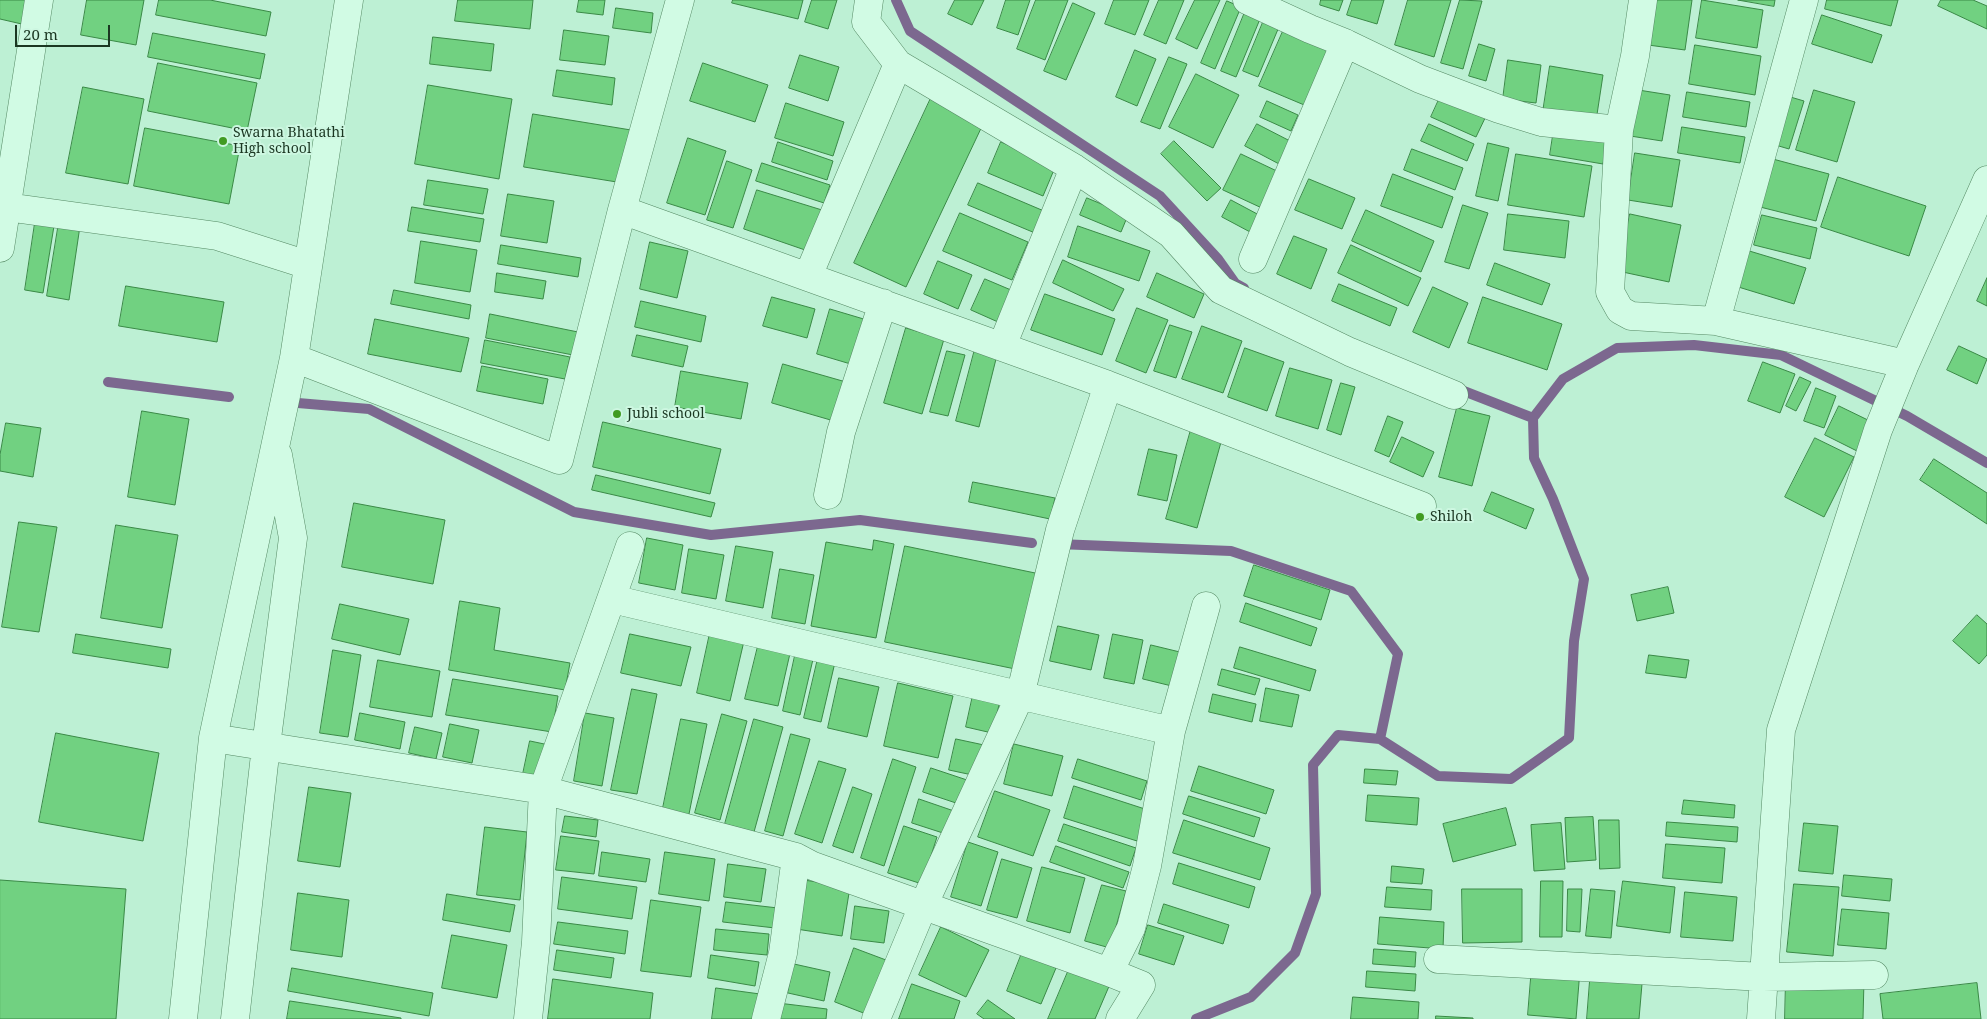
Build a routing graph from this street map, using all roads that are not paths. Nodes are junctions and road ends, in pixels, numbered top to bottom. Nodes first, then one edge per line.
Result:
1 (39, 0) edge
2 (349, 0) edge
3 (680, 0) edge
4 (869, 0) edge
5 (1247, 0) edge
6 (1643, 0) edge
7 (1804, 0) edge
8 (1345, 42) junction
9 (898, 64) junction
10 (1619, 130) junction
11 (1074, 168) junction
12 (1984, 193) edge
13 (4, 206) edge
14 (622, 210) junction
15 (0, 248) edge
16 (1253, 259) dead end
17 (308, 265) junction
18 (808, 276) junction
19 (882, 303) junction
20 (1716, 320) junction
21 (1002, 346) junction
22 (294, 358) junction
23 (1901, 374) junction
24 (1108, 385) junction
25 (1454, 395) dead end
26 (276, 441) junction
27 (828, 495) dead end
28 (1422, 506) dead end
29 (630, 546) dead end
30 (612, 599) junction
31 (1206, 606) dead end
32 (1020, 696) junction
33 (1171, 731) junction
34 (213, 738) junction
35 (266, 746) junction
36 (543, 790) junction
37 (796, 857) junction
38 (923, 906) junction
39 (1438, 959) dead end
40 (1109, 972) junction
41 (1874, 975) dead end
42 (1763, 977) junction
43 (183, 1019) edge
44 (235, 1019) edge
45 (528, 1019) edge
46 (766, 1019) edge
47 (876, 1019) edge
48 (1120, 1019) edge
49 (1761, 1019) edge

1 - 13 street
2 - 17 street
3 - 14 street
4 - 9 street
5 - 8 street
6 - 10 street
7 - 20 street
8 - 10 street
8 - 16 street
9 - 11 street
9 - 18 street
10 - 20 street
11 - 21 street
11 - 25 street
12 - 23 street
13 - 15 street
13 - 17 street
14 - 18 street
14 - 22 street
17 - 22 street
18 - 19 street
19 - 21 street
19 - 27 street
20 - 23 street
21 - 24 street
22 - 26 street
23 - 42 street
24 - 28 street
24 - 32 street
26 - 34 street
26 - 35 street
29 - 30 street
30 - 32 street
30 - 36 street
31 - 33 street
32 - 33 street
32 - 38 street
33 - 40 street
34 - 35 street
34 - 43 street
35 - 36 street
35 - 44 street
36 - 37 street
36 - 45 street
37 - 38 street
37 - 46 street
38 - 40 street
38 - 47 street
39 - 42 street
40 - 48 street
41 - 42 street
42 - 49 street

